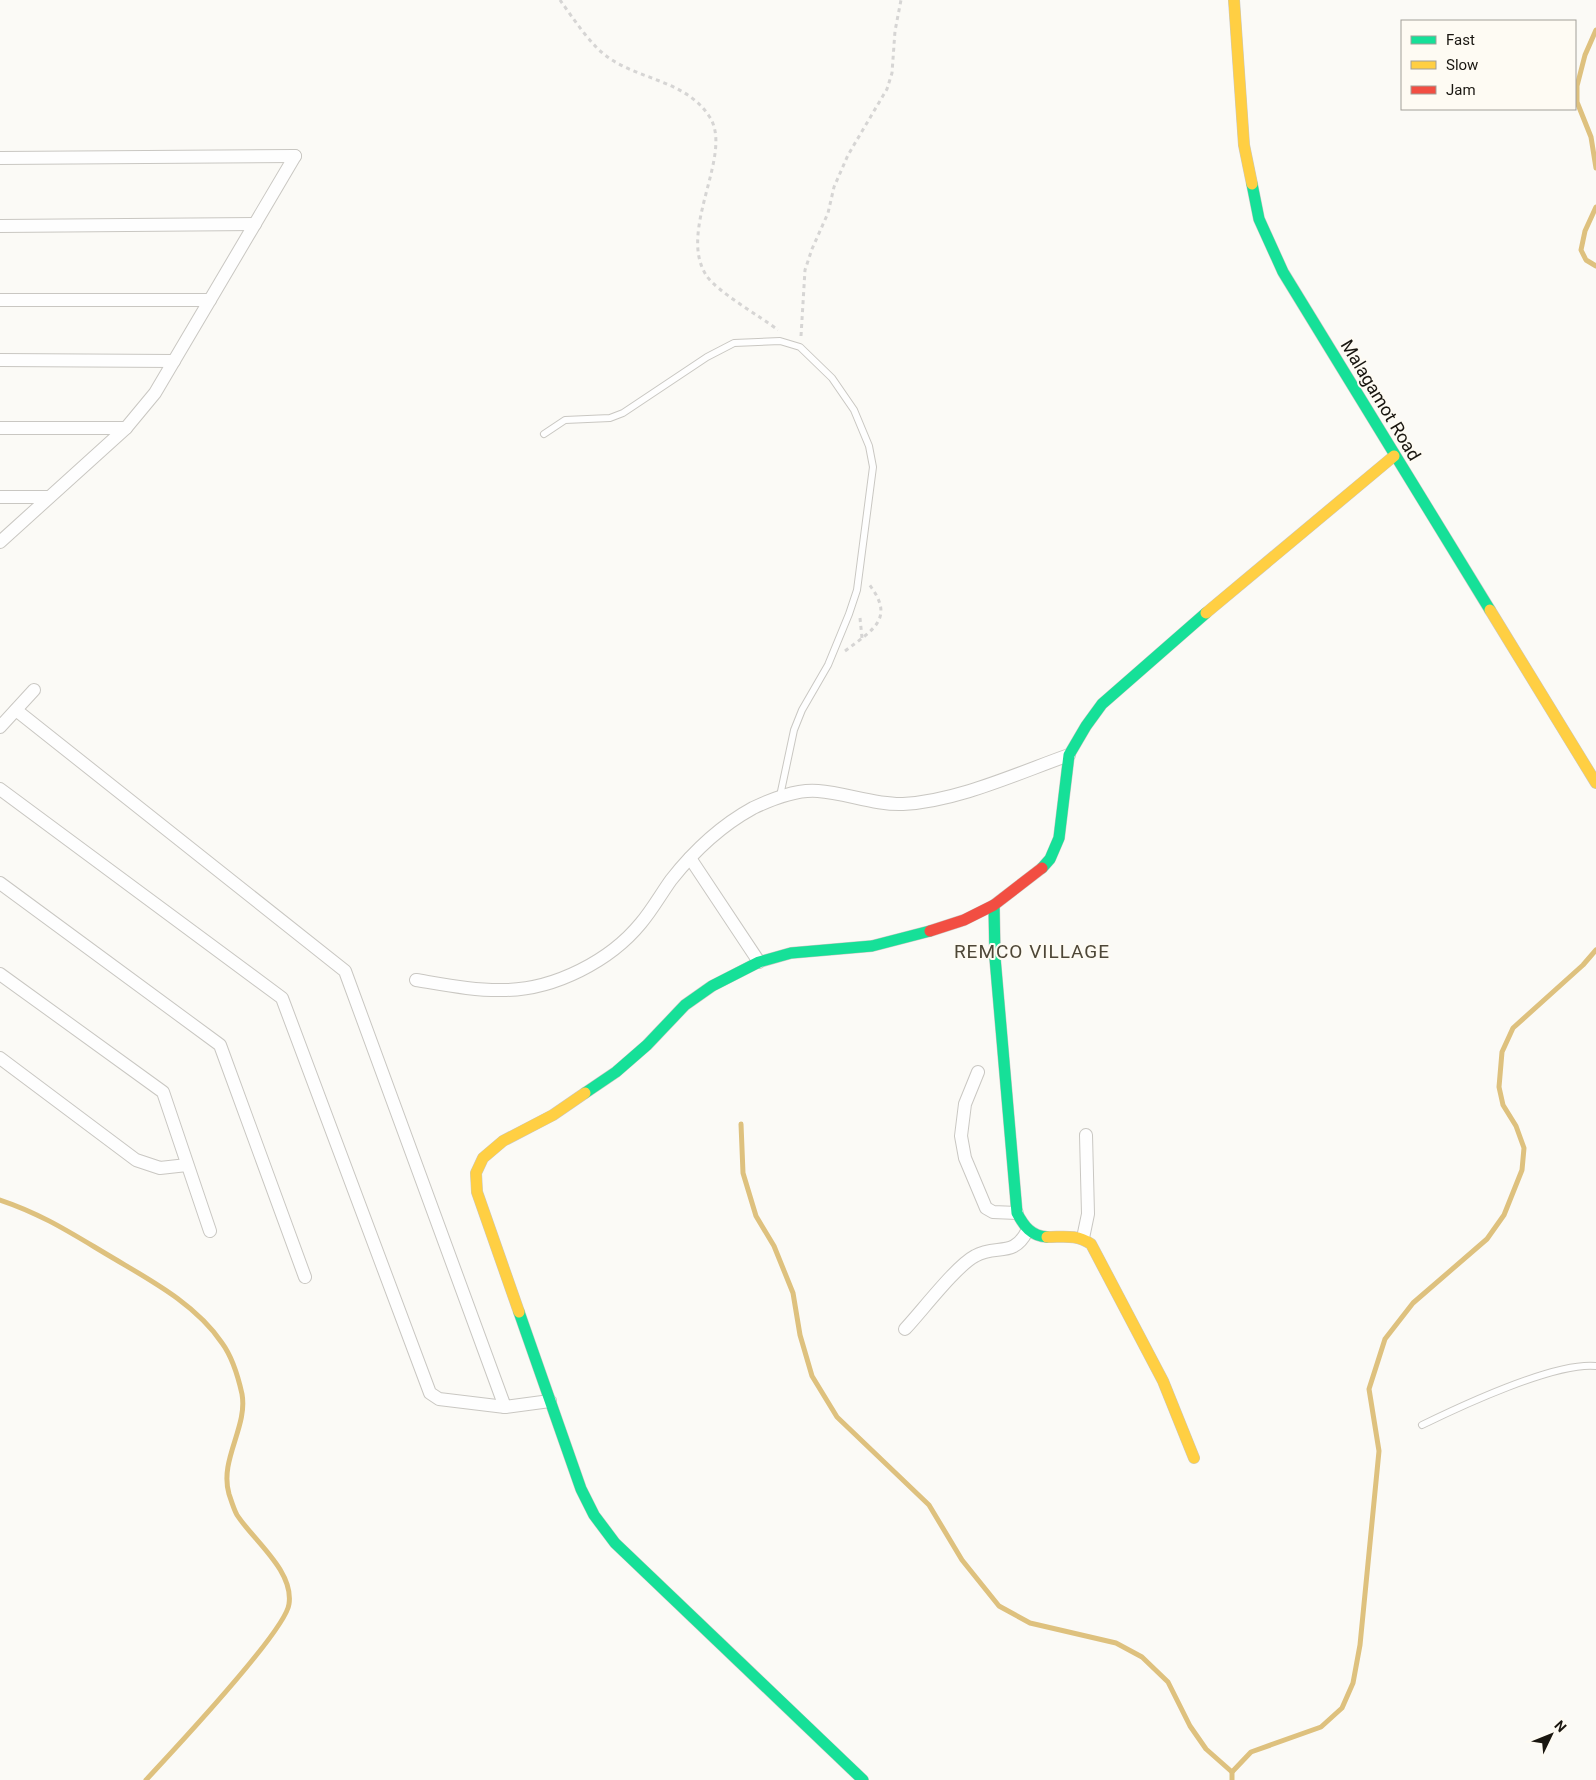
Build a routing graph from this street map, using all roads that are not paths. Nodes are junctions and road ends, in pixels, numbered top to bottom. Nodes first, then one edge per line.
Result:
1 (1234, 0) edge
2 (0, 158) edge
3 (255, 224) junction
4 (0, 226) edge
5 (0, 300) edge
6 (210, 300) junction
7 (0, 360) edge
8 (174, 361) junction
9 (0, 428) edge
10 (126, 428) junction
11 (544, 434) dead end
12 (1394, 456) junction
13 (0, 497) edge
14 (49, 497) junction
15 (0, 542) edge
16 (34, 690) dead end
17 (16, 710) junction
18 (0, 727) edge
19 (1069, 755) junction
20 (1596, 783) edge
21 (0, 789) edge
22 (780, 796) junction
23 (690, 858) junction
24 (0, 883) edge
25 (994, 905) junction
26 (759, 962) junction
27 (0, 974) edge
28 (416, 980) dead end
29 (0, 1058) edge
30 (978, 1072) dead end
31 (1086, 1135) dead end
32 (187, 1165) junction
33 (1017, 1213) junction
34 (210, 1231) dead end
35 (1027, 1231) junction
36 (1083, 1238) junction
37 (305, 1277) dead end
38 (905, 1329) dead end
39 (1596, 1366) edge
40 (550, 1401) junction
41 (505, 1407) junction
42 (1422, 1425) dead end
43 (1194, 1458) dead end
44 (863, 1780) edge

1 - 12 street, Malagamot Road
2 - 3 street
3 - 4 street
3 - 6 street
5 - 6 street
6 - 8 street
7 - 8 street
8 - 10 street
9 - 10 street
10 - 14 street
11 - 22 lane
12 - 19 street
12 - 20 street, Malagamot Road
13 - 14 street
14 - 15 street
16 - 17 street
17 - 18 street
17 - 41 street
19 - 22 street
19 - 25 street
21 - 41 street
22 - 23 street
23 - 26 street
23 - 28 street
24 - 37 street
25 - 26 street
25 - 33 street
26 - 40 street
27 - 32 street
29 - 32 street
30 - 33 street
31 - 36 street
32 - 34 street
33 - 35 street
35 - 36 street
35 - 38 street
36 - 43 street
39 - 42 lane
40 - 41 street
40 - 44 street

